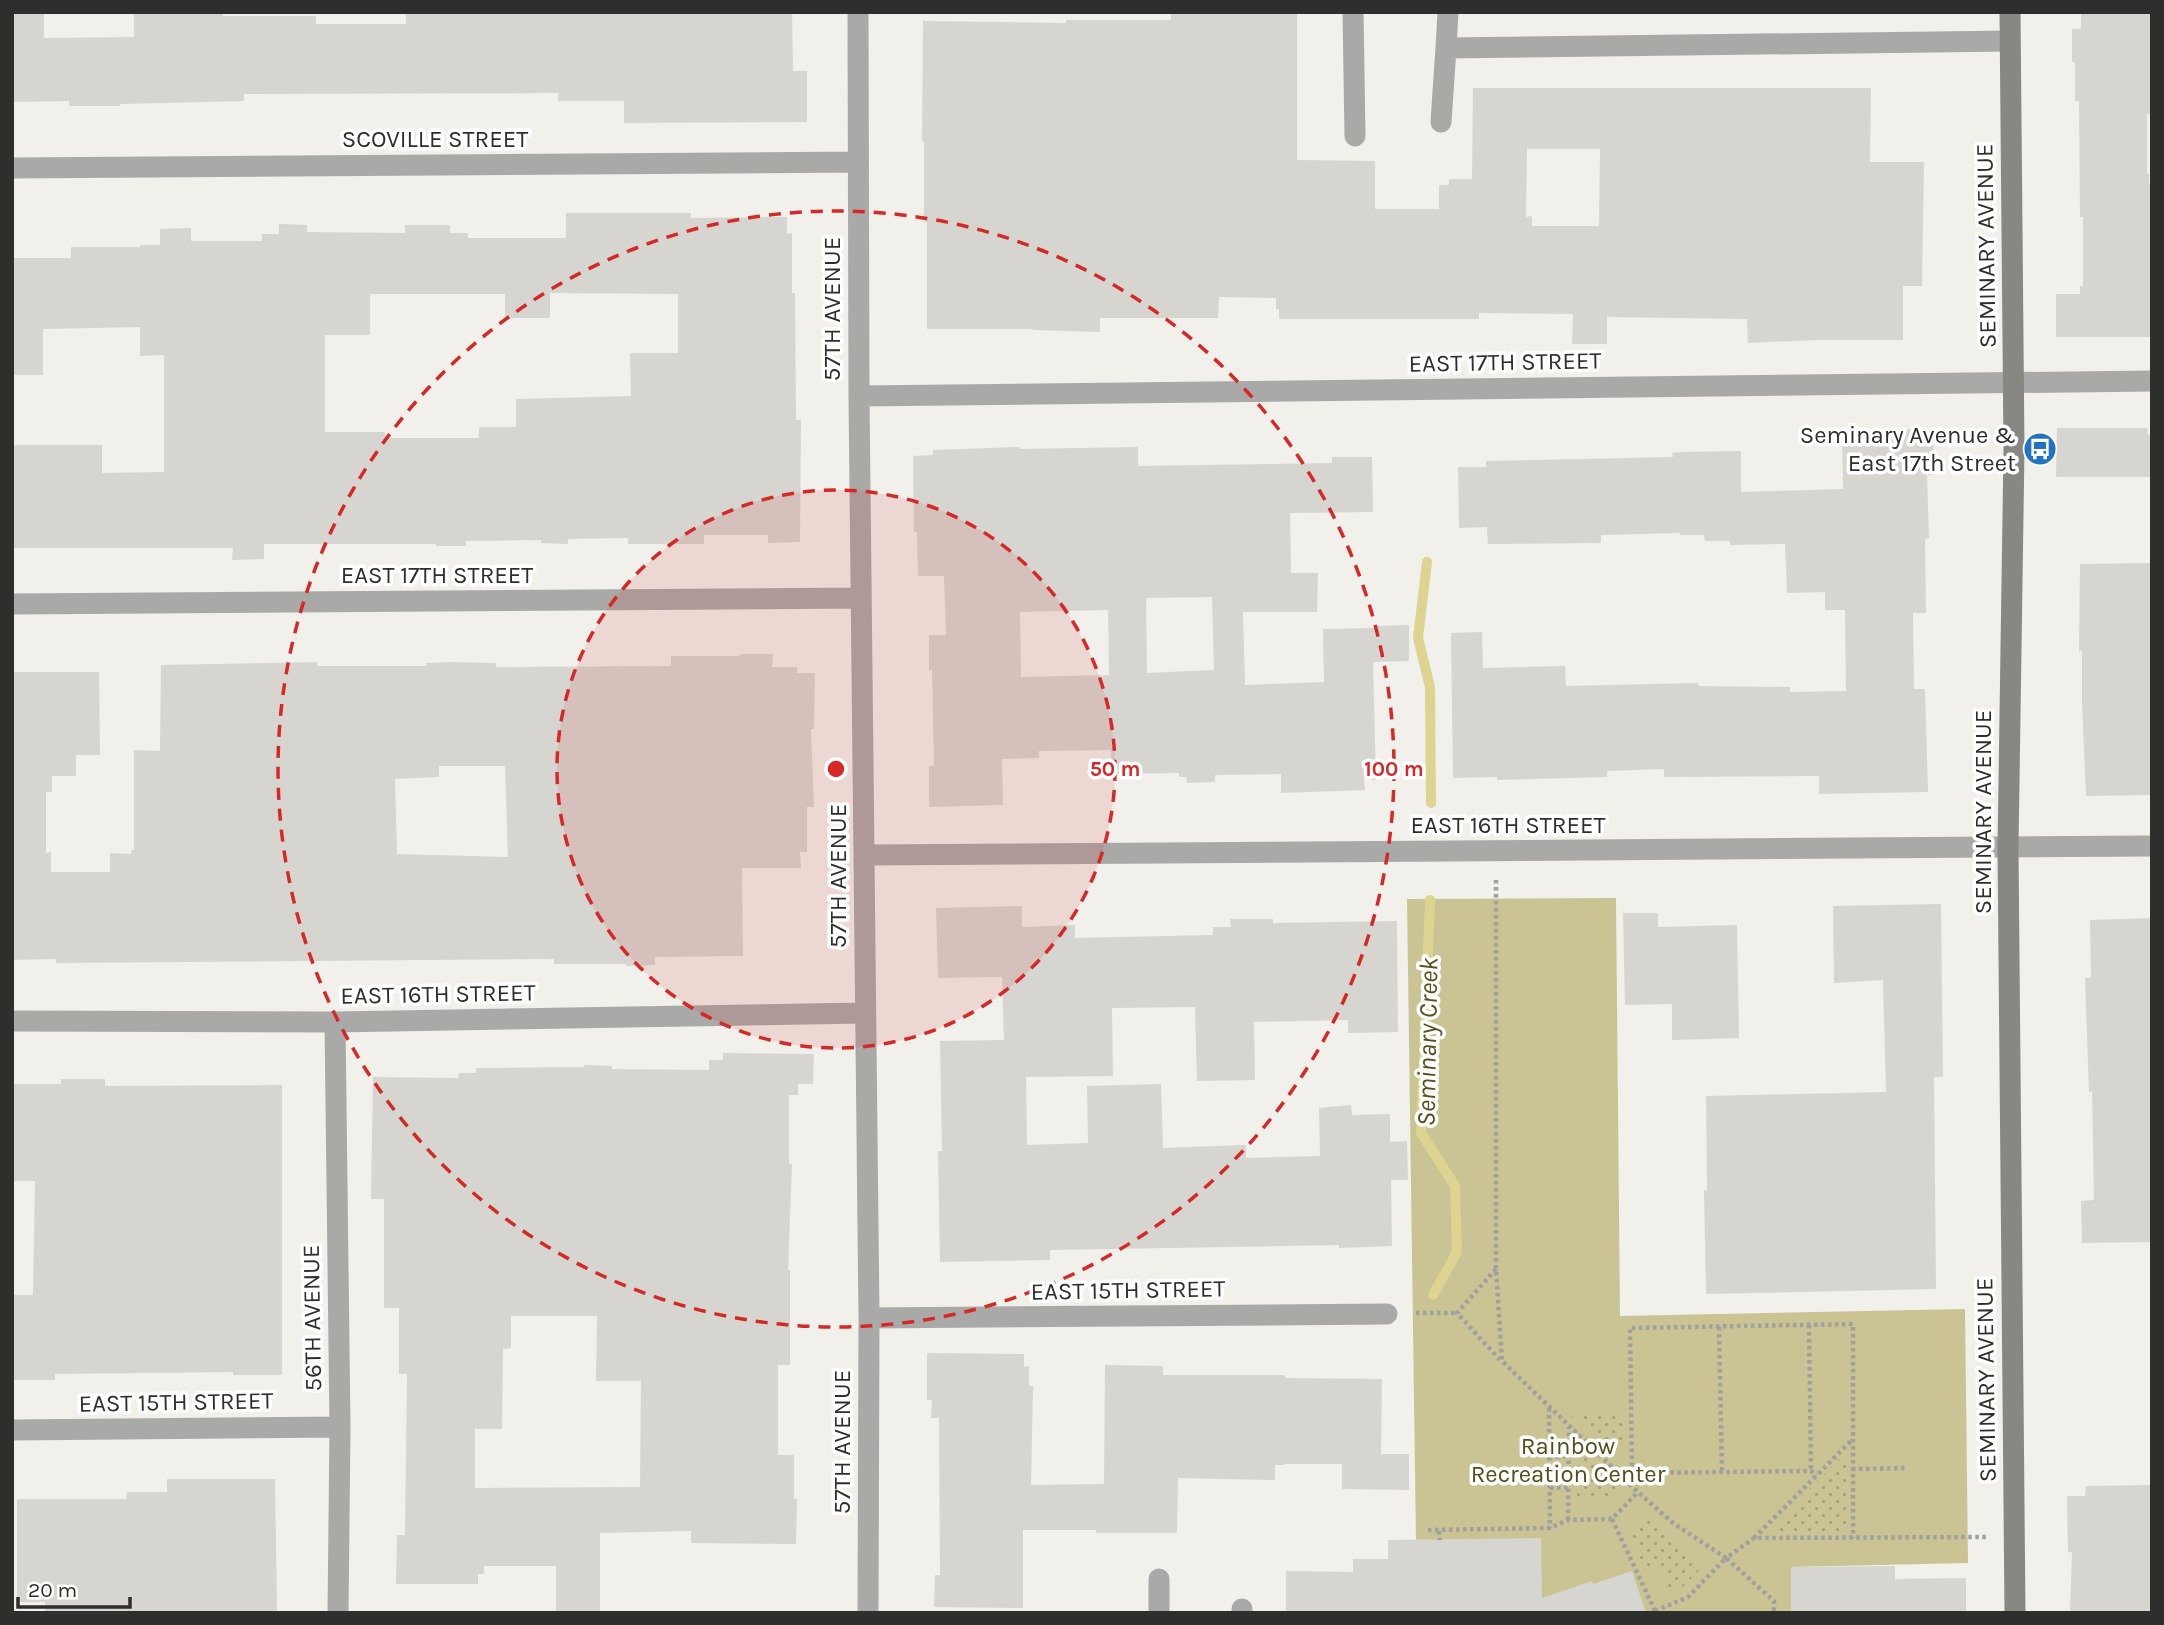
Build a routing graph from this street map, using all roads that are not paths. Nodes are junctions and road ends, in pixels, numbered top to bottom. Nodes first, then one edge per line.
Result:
1 (858, 12) edge
2 (1353, 12) edge
3 (1448, 12) edge
4 (2010, 12) edge
5 (2010, 41) junction
6 (1446, 48) junction
7 (1441, 122) dead end
8 (1355, 136) dead end
9 (858, 162) junction
10 (12, 168) edge
11 (2152, 381) edge
12 (2013, 383) junction
13 (859, 396) junction
14 (861, 598) junction
15 (12, 604) edge
16 (2152, 846) edge
17 (2008, 848) junction
18 (865, 855) junction
19 (865, 1013) junction
20 (12, 1021) edge
21 (335, 1022) junction
22 (1387, 1314) road end
23 (869, 1318) junction
24 (340, 1427) junction
25 (12, 1430) edge
26 (1159, 1578) dead end
27 (338, 1613) edge
28 (868, 1613) edge
29 (1159, 1613) edge
30 (2015, 1613) edge

1 - 9 street, 57TH AVENUE
2 - 8 street
3 - 6 street
4 - 5 street, SEMINARY AVENUE
5 - 6 street
5 - 12 street, SEMINARY AVENUE
6 - 7 street
9 - 10 street, SCOVILLE STREET
9 - 13 street, 57TH AVENUE
11 - 12 street, EAST 17TH STREET
12 - 13 street, EAST 17TH STREET
12 - 17 street, SEMINARY AVENUE
13 - 14 street, 57TH AVENUE
14 - 15 street, EAST 17TH STREET
14 - 18 street, 57TH AVENUE
16 - 17 street, EAST 16TH STREET
17 - 18 street, EAST 16TH STREET
17 - 30 street, SEMINARY AVENUE
18 - 19 street, 57TH AVENUE
19 - 21 street, EAST 16TH STREET
19 - 23 street, 57TH AVENUE
20 - 21 street, EAST 16TH STREET
21 - 24 street, 56TH AVENUE
22 - 23 street, EAST 15TH STREET
23 - 28 street, 57TH AVENUE
24 - 25 street, EAST 15TH STREET
24 - 27 street, 56TH AVENUE
26 - 29 street

